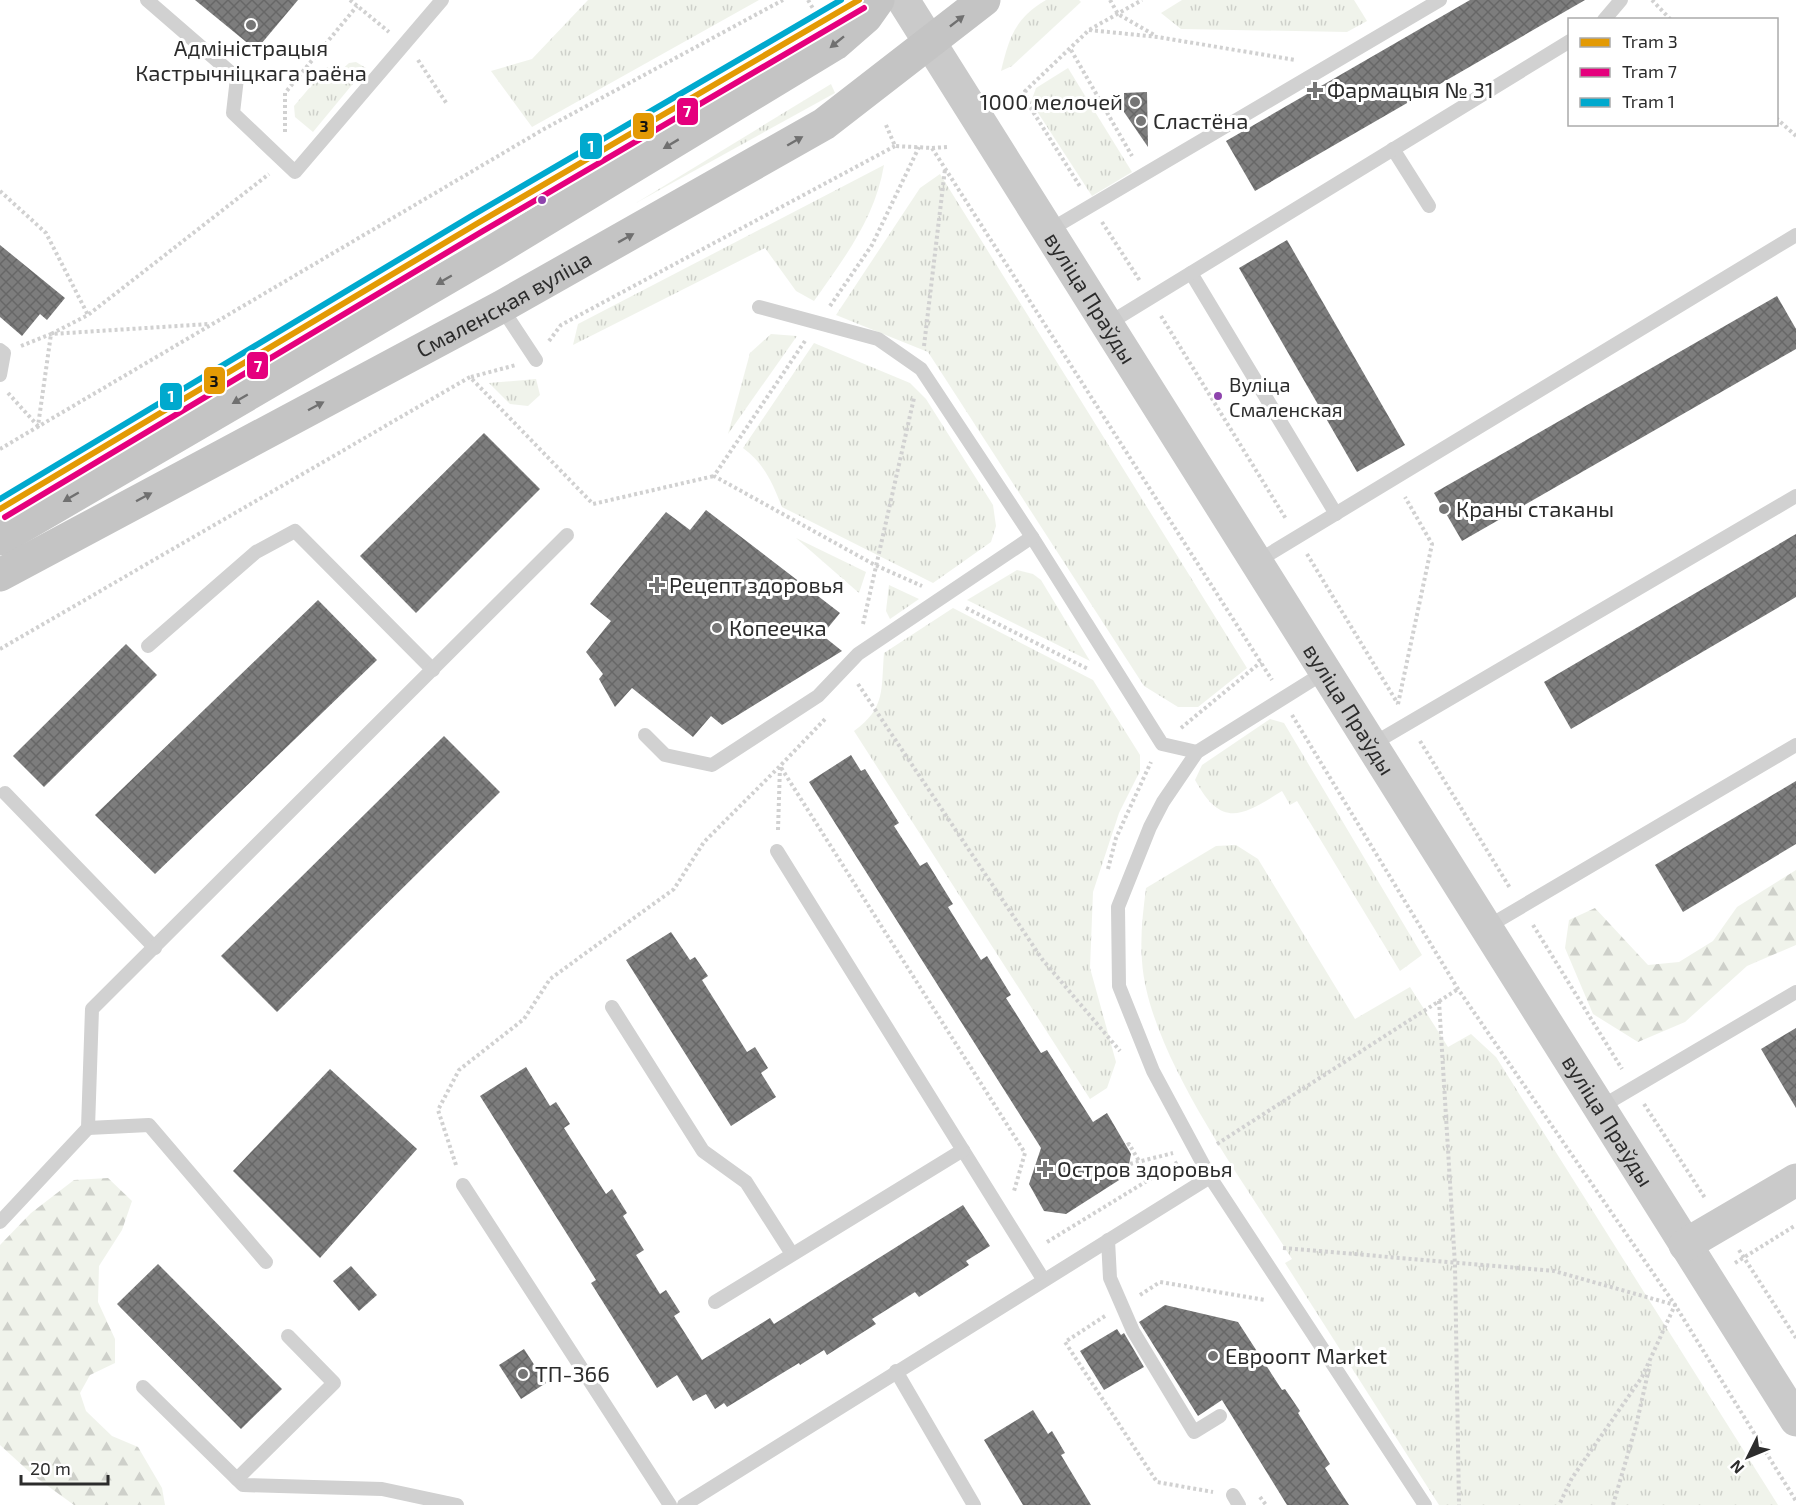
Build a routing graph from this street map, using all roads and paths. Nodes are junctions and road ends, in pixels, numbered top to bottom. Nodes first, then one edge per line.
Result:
1 (147, 0) edge
2 (350, 0) edge
3 (442, 0) edge
4 (783, 0) edge
5 (878, 0) edge
6 (903, 0) edge
7 (984, 0) edge
8 (1110, 0) edge
9 (1142, 0) edge
10 (1440, 0) edge
11 (1621, 0) edge
12 (1652, 0) edge
13 (357, 6) junction
14 (1118, 14) junction
15 (1606, 18) edge
16 (1669, 18) edge
17 (381, 25) dead end
18 (1089, 30) junction
19 (1158, 37) junction
20 (1568, 41) edge
21 (929, 42) junction
22 (1071, 50) junction
23 (1329, 65) junction
24 (424, 67) dead end
25 (1025, 90) junction
26 (1020, 96) dead end
27 (447, 104) dead end
28 (1778, 120) edge
29 (886, 125) dead end
30 (1796, 136) edge
31 (895, 146) junction
32 (919, 147) junction
33 (947, 147) dead end
34 (932, 148) junction
35 (1393, 149) junction
36 (285, 162) junction
37 (1143, 176) junction
38 (0, 191) edge
39 (1092, 205) junction
40 (1429, 206) dead end
41 (1048, 231) junction
42 (1796, 235) edge
43 (1191, 273) junction
44 (1150, 298) junction
45 (501, 307) junction
46 (759, 307) dead end
47 (88, 315) junction
48 (818, 322) junction
49 (212, 324) junction
50 (1106, 325) junction
51 (51, 334) junction
52 (2, 352) edge
53 (536, 360) junction
54 (0, 375) edge
55 (470, 377) junction
56 (0, 385) edge
57 (38, 426) junction
58 (0, 449) edge
59 (714, 476) junction
60 (1394, 478) junction
61 (1796, 496) edge
62 (1336, 514) junction
63 (567, 535) dead end
64 (1032, 537) junction
65 (0, 538) edge
66 (1297, 538) junction
67 (1256, 562) junction
68 (875, 564) junction
69 (0, 574) edge
70 (944, 596) junction
71 (148, 646) dead end
72 (0, 649) edge
73 (858, 654) junction
74 (1261, 662) junction
75 (432, 670) junction
76 (1325, 672) junction
77 (1096, 674) dead end
78 (1283, 699) junction
79 (1398, 704) junction
80 (832, 712) dead end
81 (1409, 723) junction
82 (645, 735) dead end
83 (1162, 744) junction
84 (1371, 745) junction
85 (1796, 745) edge
86 (1145, 752) dead end
87 (1197, 752) junction
88 (1151, 761) junction
89 (780, 766) junction
90 (5, 793) dead end
91 (777, 851) joint
92 (1107, 871) dead end
93 (1522, 907) junction
94 (1485, 928) junction
95 (155, 948) junction
96 (1458, 989) junction
97 (1796, 992) edge
98 (1439, 1001) junction
99 (612, 1007) dead end
100 (1118, 1041) dead end
101 (1121, 1051) junction
102 (1126, 1062) dead end
103 (1634, 1088) junction
104 (1599, 1108) junction
105 (88, 1128) junction
106 (1167, 1143) dead end
107 (1126, 1145) dead end
108 (963, 1150) junction
109 (1172, 1153) junction
110 (1200, 1155) junction
111 (1139, 1161) junction
112 (1179, 1162) junction
113 (1130, 1164) dead end
114 (1210, 1177) junction
115 (1796, 1180) edge
116 (463, 1185) joint
117 (1196, 1186) junction
118 (1019, 1198) dead end
119 (0, 1222) edge
120 (1723, 1223) junction
121 (1796, 1225) edge
122 (1042, 1234) dead end
123 (1108, 1240) junction
124 (1257, 1244) junction
125 (1685, 1245) junction
126 (792, 1254) junction
127 (1743, 1257) junction
128 (266, 1262) dead end
129 (1455, 1265) junction
130 (1043, 1279) junction
131 (1262, 1292) dead end
132 (1268, 1301) dead end
133 (715, 1302) dead end
134 (1675, 1305) junction
135 (288, 1336) dead end
136 (1796, 1338) edge
137 (1652, 1354) junction
138 (896, 1371) junction
139 (143, 1387) dead end
140 (1220, 1416) dead end
141 (1796, 1420) edge
142 (237, 1479) junction
143 (1796, 1501) edge
144 (457, 1505) edge
145 (670, 1505) edge
146 (684, 1505) edge
147 (974, 1505) edge
148 (1425, 1505) edge
149 (1459, 1505) edge
150 (1559, 1505) edge
151 (1613, 1505) edge

1 - 36 lane
2 - 13 path
3 - 36 lane
4 - 49 path
5 -> 65 main road
6 - 21 main road, вуліца Праўды
21 -> 7 main road, Смаленская вуліца
8 - 14 path
9 - 14 path
10 - 23 lane
11 - 15 lane
12 - 16 path
13 - 17 path
13 - 36 path
14 - 18 path
14 - 19 path
18 - 19 path
18 - 22 path
19 - 23 path
20 - 35 lane
21 - 41 main road, вуліца Праўды
45 -> 21 main road, Смаленская вуліца
22 - 25 path
22 - 37 path
23 - 37 lane
24 - 27 path
25 - 26 path
25 - 39 path
28 - 30 path
29 - 31 path
31 - 32 path
31 - 53 path
32 - 34 path
32 - 48 path
33 - 34 path
34 - 74 path
35 - 40 lane
35 - 43 lane
36 - 47 path
37 - 39 lane
38 - 47 path
39 - 41 lane
39 - 44 path
41 - 50 main road, вуліца Праўды
42 - 60 lane
43 - 44 lane
43 - 62 lane
44 - 50 lane
44 - 66 path
45 - 53 lane
69 -> 45 main road, Смаленская вуліца
46 - 48 lane
47 - 51 path
48 - 59 path
48 - 64 lane
49 - 51 path
49 - 57 path
50 - 67 main road, вуліца Праўды
51 - 52 path
51 - 57 path
52 - 54 lane
53 - 55 path
55 - 59 path
55 - 72 path
56 - 57 path
57 - 58 path
59 - 68 path
60 - 62 lane
60 - 79 path
61 - 81 lane
62 - 66 lane
63 - 75 lane
64 - 70 lane
64 - 83 lane
66 - 67 lane
66 - 79 path
67 - 76 main road, вуліца Праўды
68 - 70 path
68 - 73 path
70 - 73 lane
70 - 77 path
71 - 75 lane
73 - 82 lane
73 - 101 path
74 - 78 path
74 - 83 path
75 - 95 lane
76 - 78 lane
76 - 84 main road, вуліца Праўды
78 - 87 lane
78 - 96 path
79 - 81 path
80 - 89 path
81 - 84 lane
81 - 93 path
83 - 87 lane
83 - 88 path
84 - 94 main road, вуліца Праўды
85 - 93 lane
86 - 88 path
87 - 110 lane
88 - 92 path
89 - 91 path
89 - 116 path
89 - 118 path
90 - 95 lane
91 - 108 lane
93 - 94 lane
93 - 103 path
94 - 104 main road, вуліца Праўды
95 - 105 lane
96 - 98 path
96 - 134 path
97 - 103 lane
98 - 110 path
98 - 129 path
99 - 126 lane
100 - 101 path
101 - 102 path
103 - 104 lane
103 - 120 path
104 - 125 main road, вуліца Праўды
105 - 119 lane
105 - 128 lane
106 - 109 path
107 - 111 path
108 - 126 lane
108 - 130 lane
109 - 110 path
109 - 111 path
109 - 112 path
110 - 114 lane
111 - 113 path
112 - 117 path
112 - 122 path
114 - 117 lane
114 - 124 lane
115 - 120 main road
116 - 145 lane
117 - 123 lane
120 - 125 main road
120 - 127 path
121 - 127 path
123 - 130 lane
123 - 140 lane
124 - 129 path
124 - 148 lane
125 - 141 main road, вуліца Праўды
126 - 133 lane
127 - 136 path
129 - 134 path
129 - 149 path
130 - 138 lane
131 - 132 path
134 - 137 path
134 - 143 path
135 - 142 lane
137 - 150 path
137 - 151 path
138 - 146 lane
138 - 147 lane
139 - 142 lane
142 - 144 lane

